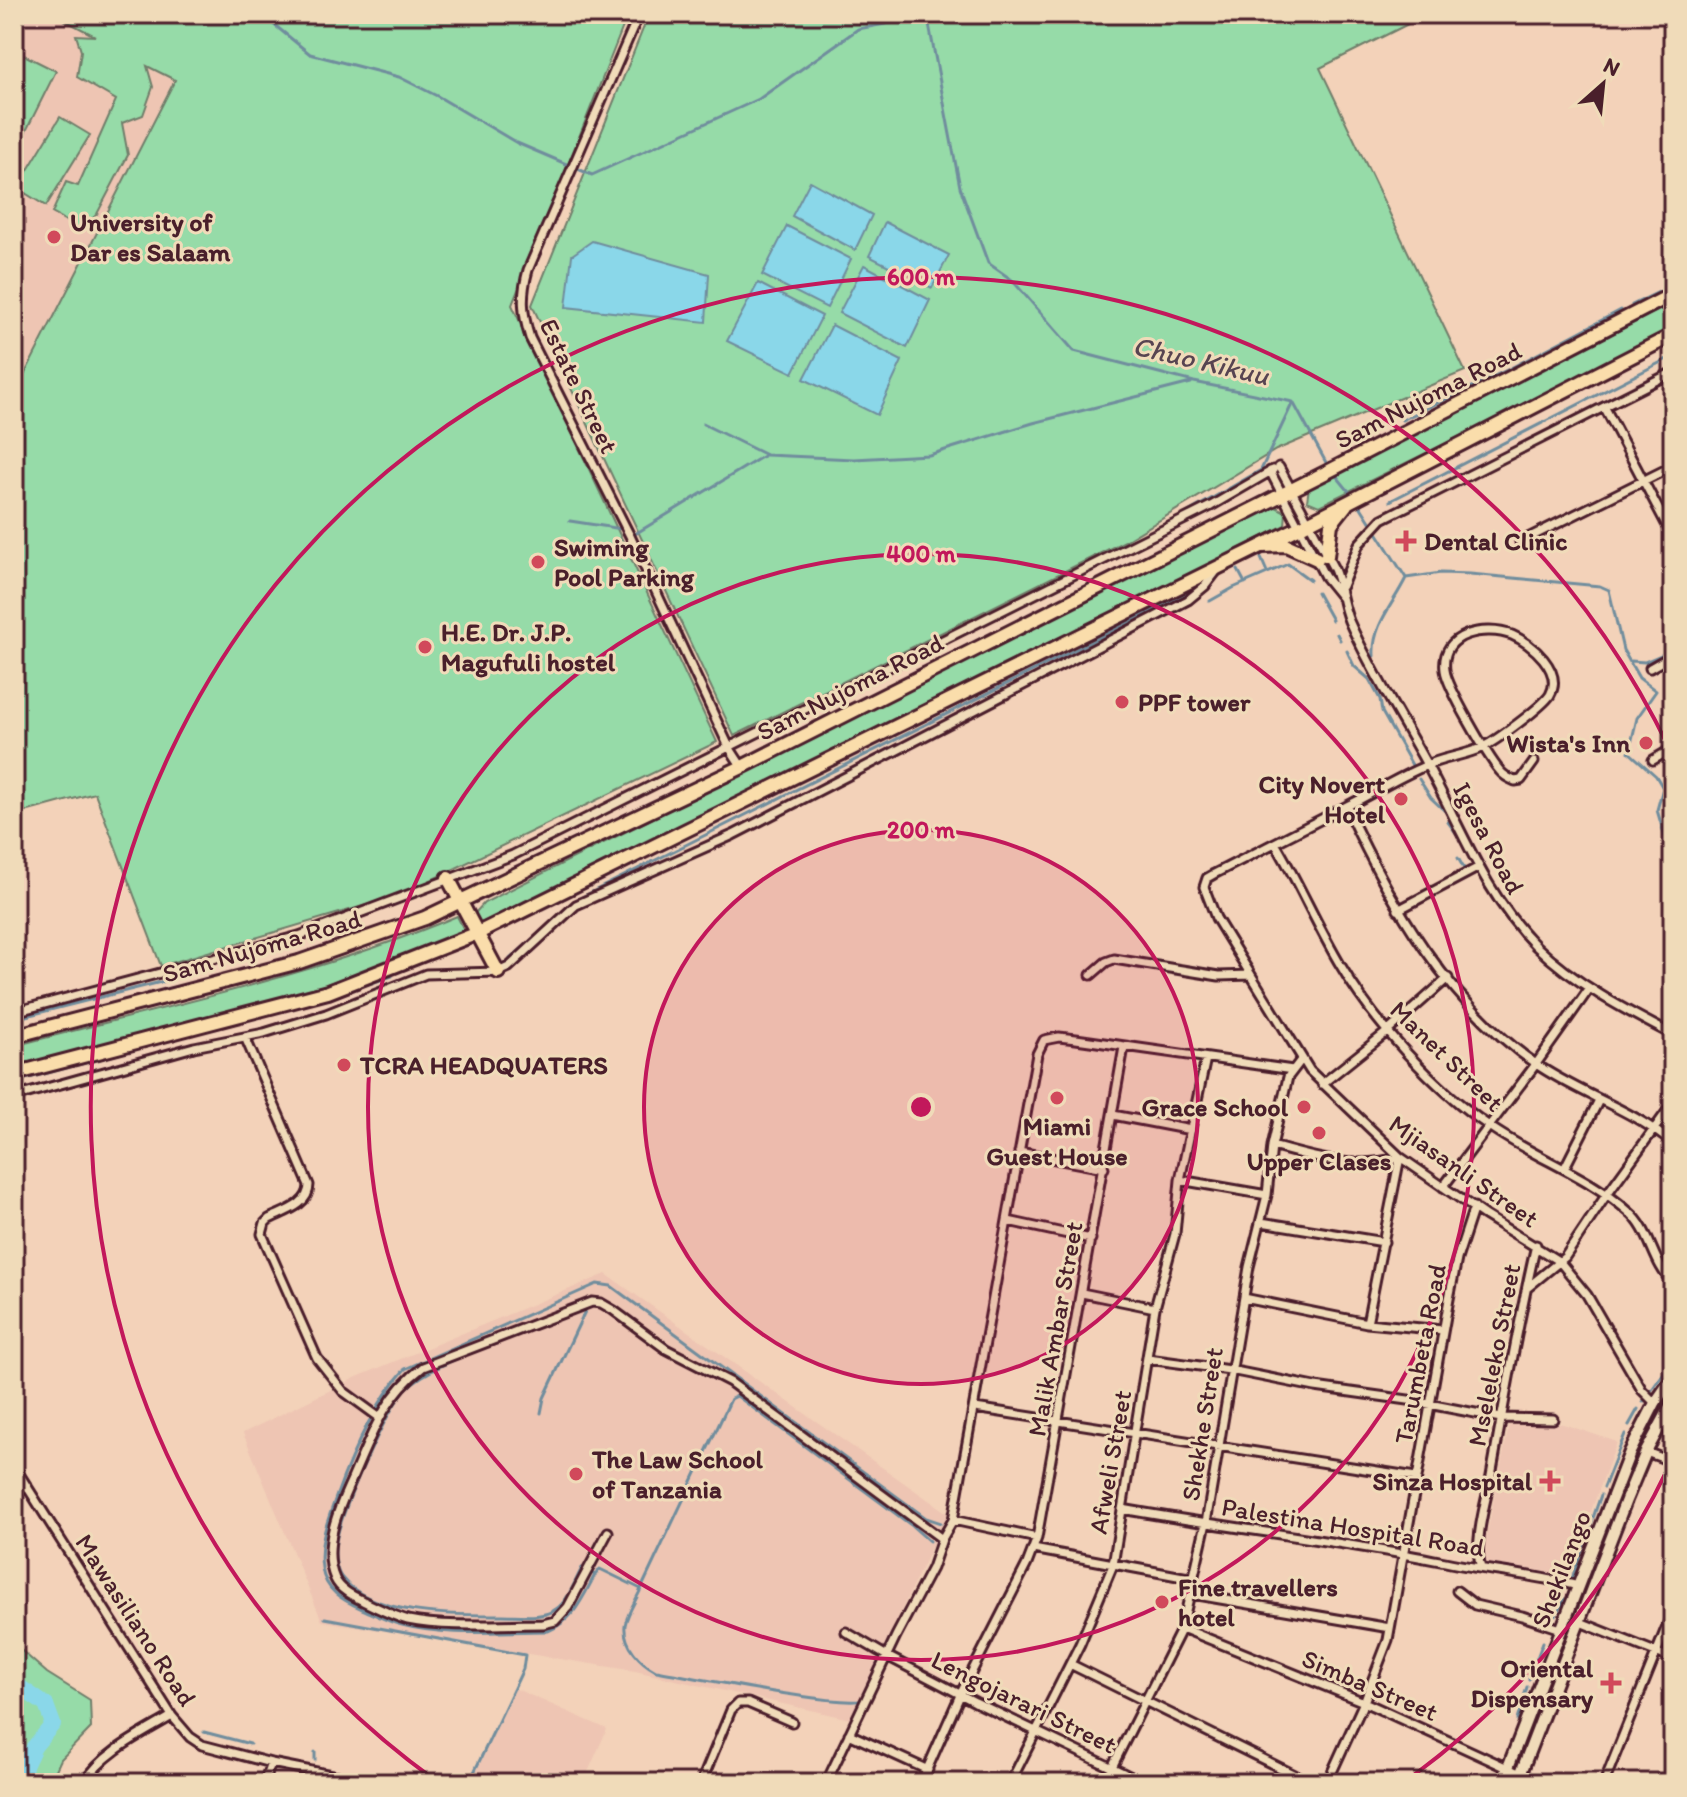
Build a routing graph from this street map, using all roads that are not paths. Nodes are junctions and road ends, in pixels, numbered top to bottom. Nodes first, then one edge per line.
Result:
1 (639, 14) edge
2 (1673, 294) edge
3 (1673, 335) edge
4 (1673, 372) edge
5 (1605, 408) junction
6 (1673, 466) edge
7 (1643, 481) junction
8 (1287, 491) junction
9 (1350, 500) junction
10 (1305, 524) junction
11 (1673, 537) edge
12 (1520, 542) dead end
13 (1257, 547) junction
14 (1322, 558) junction
15 (1219, 566) junction
16 (1341, 587) junction
17 (1342, 598) junction
18 (1673, 655) edge
19 (1650, 668) dead end
20 (729, 747) junction
21 (1485, 747) junction
22 (1673, 748) edge
23 (1653, 760) dead end
24 (1534, 762) dead end
25 (1427, 764) junction
26 (742, 767) junction
27 (1346, 807) junction
28 (1275, 843) junction
29 (1479, 867) junction
30 (448, 878) junction
31 (460, 901) junction
32 (1398, 910) junction
33 (478, 933) junction
34 (498, 972) junction
35 (1091, 975) dead end
36 (1251, 975) junction
37 (1448, 978) junction
38 (1589, 989) junction
39 (14, 1012) edge
40 (1387, 1032) junction
41 (1673, 1035) edge
42 (14, 1036) edge
43 (245, 1037) junction
44 (1124, 1047) junction
45 (1206, 1058) junction
46 (1301, 1060) junction
47 (1536, 1064) junction
48 (1293, 1070) junction
49 (14, 1074) edge
50 (1322, 1084) junction
51 (14, 1097) edge
52 (1599, 1100) junction
53 (1673, 1103) edge
54 (1113, 1115) junction
55 (1489, 1127) junction
56 (1653, 1129) junction
57 (1191, 1130) junction
58 (1673, 1144) edge
59 (1272, 1146) junction
60 (1019, 1152) junction
61 (1400, 1157) junction
62 (1104, 1168) junction
63 (1564, 1169) junction
64 (1180, 1180) junction
65 (1443, 1187) junction
66 (1607, 1194) junction
67 (1267, 1195) junction
68 (1474, 1207) junction
69 (1008, 1221) junction
70 (1261, 1222) junction
71 (1091, 1239) junction
72 (1384, 1242) junction
73 (1536, 1245) junction
74 (1560, 1262) junction
75 (1673, 1283) edge
76 (1524, 1291) junction
77 (1082, 1293) junction
78 (1244, 1298) junction
79 (1155, 1308) junction
80 (1367, 1323) junction
81 (1443, 1330) junction
82 (1148, 1359) junction
83 (1230, 1370) junction
84 (1673, 1377) edge
85 (1673, 1402) edge
86 (1655, 1403) junction
87 (1431, 1404) junction
88 (975, 1408) junction
89 (380, 1418) junction
90 (1501, 1418) junction
91 (1553, 1419) dead end
92 (1059, 1421) junction
93 (1135, 1432) junction
94 (1218, 1447) junction
95 (1646, 1452) junction
96 (1673, 1462) edge
97 (14, 1466) edge
98 (1416, 1477) junction
99 (1122, 1509) junction
100 (953, 1520) junction
101 (1206, 1523) junction
102 (608, 1532) dead end
103 (1037, 1538) junction
104 (942, 1539) junction
105 (1033, 1549) junction
106 (1404, 1552) junction
107 (1113, 1565) junction
108 (1481, 1568) junction
109 (1194, 1579) junction
110 (1578, 1586) junction
111 (1457, 1591) dead end
112 (1191, 1594) junction
113 (1673, 1611) edge
114 (1580, 1622) junction
115 (1182, 1628) junction
116 (1390, 1628) junction
117 (1561, 1629) junction
118 (846, 1632) dead end
119 (1657, 1653) junction
120 (887, 1656) junction
121 (1673, 1659) edge
122 (1070, 1664) junction
123 (961, 1693) junction
124 (1145, 1701) junction
125 (1364, 1702) junction
126 (172, 1716) junction
127 (792, 1722) dead end
128 (1035, 1731) junction
129 (849, 1734) junction
130 (271, 1763) junction
131 (1112, 1768) junction
132 (1507, 1769) junction
133 (928, 1770) junction
134 (1518, 1779) edge
135 (361, 1782) edge
136 (84, 1783) edge
137 (264, 1783) edge
138 (372, 1783) edge
139 (701, 1783) edge
140 (826, 1783) edge
141 (921, 1783) edge
142 (1010, 1783) edge
143 (1104, 1783) edge
144 (1144, 1783) edge
145 (1311, 1783) edge
146 (1327, 1783) edge
147 (1502, 1783) edge
148 (1540, 1783) edge
149 (1604, 1783) edge

1 - 20 street, Estate Street
2 - 8 main road, Sam Nujoma Road
3 - 9 main road, Sam Nujoma Road
4 - 5 street
5 - 7 street
5 - 16 street
6 - 7 street
7 - 11 street
7 - 12 street
8 - 10 street, Igesa Road
8 - 20 street, Igesa Road
8 - 26 main road, Sam Nujoma Road
9 - 10 main road, Sam Nujoma Road
9 - 14 main road
10 - 13 main road, Sam Nujoma Road
10 - 14 street, Igesa Road
13 - 14 main road
13 - 15 main road, Sam Nujoma Road
14 - 16 street, Igesa Road
14 - 17 street, Igesa Road
15 - 33 main road, Sam Nujoma Road
15 - 34 street
16 - 17 street, Igesa Road
17 - 25 street, Igesa Road
18 - 19 street
20 - 26 street, Estate Street
20 - 30 street
21 - 21 street
21 - 24 street
21 - 25 street
22 - 23 street
25 - 27 street
25 - 29 street, Igesa Road
26 - 31 main road, Sam Nujoma Road
27 - 28 street
27 - 32 street
28 - 36 street, Mjiasanli Street
28 - 40 street, Manet Street
29 - 32 street
29 - 38 street, Igesa Road
30 - 31 main road
30 - 39 street
31 - 33 main road
31 - 42 main road, Sam Nujoma Road
32 - 37 street
33 - 34 main road
33 - 49 main road, Sam Nujoma Road
34 - 43 street
35 - 36 street
36 - 46 street, Mjiasanli Street
37 - 40 street
37 - 47 street
38 - 41 street, Igesa Road
38 - 47 street
40 - 50 street
40 - 55 street, Manet Street
43 - 51 street
43 - 89 street
44 - 45 street
44 - 54 street, Malik Ambar Street
44 - 60 street
45 - 48 street
45 - 57 street, Afweli Street
46 - 48 street, Shekhe Street
46 - 50 street, Mjiasanli Street
47 - 52 street
47 - 55 street
48 - 59 street, Shekhe Street
50 - 61 street, Mjiasanli Street
52 - 56 street
52 - 63 street
53 - 56 street
54 - 57 street
54 - 62 street, Malik Ambar Street
55 - 63 street, Manet Street
55 - 65 street
56 - 58 street
56 - 66 street
57 - 64 street, Afweli Street
59 - 61 street
59 - 67 street, Shekhe Street
60 - 62 street
60 - 69 street
61 - 65 street, Mjiasanli Street
61 - 72 street
62 - 71 street, Malik Ambar Street
63 - 66 street, Manet Street
64 - 67 street
64 - 79 street, Afweli Street
65 - 68 street, Mjiasanli Street
66 - 74 street
66 - 75 street, Manet Street
67 - 70 street, Shekhe Street
68 - 73 street, Mjiasanli Street
68 - 81 street, Tarumbeta Road
69 - 71 street
69 - 88 street
70 - 72 street
70 - 78 street, Shekhe Street
71 - 77 street, Malik Ambar Street
72 - 80 street
73 - 74 street, Mjiasanli Street
73 - 76 street, Mseleleko Street
74 - 76 street
74 - 86 street, Mjiasanli Street
76 - 90 street, Mseleleko Street
77 - 79 street
77 - 92 street, Malik Ambar Street
78 - 80 street
78 - 83 street, Shekhe Street
79 - 82 street, Afweli Street
80 - 81 street
81 - 87 street, Tarumbeta Road
82 - 83 street
82 - 93 street, Afweli Street
83 - 87 street
83 - 94 street, Shekhe Street
84 - 86 main road, Shekilango
85 - 95 main road, Shekilango
86 - 110 main road, Shekilango
87 - 90 street
87 - 98 street, Tarumbeta Road
88 - 92 street
88 - 100 street
89 - 102 street
89 - 104 street
90 - 91 street
90 - 108 street, Mseleleko Street
92 - 93 street
92 - 103 street, Malik Ambar Street
93 - 94 street
93 - 99 street, Afweli Street
94 - 98 street
94 - 101 street, Shekhe Street
95 - 96 street
95 - 114 main road, Shekilango
97 - 126 street, Mawasiliano Road
98 - 106 street, Tarumbeta Road
99 - 101 street, Palestina Hospital Road
99 - 107 street, Afweli Street
100 - 103 street
100 - 104 street
101 - 106 street, Palestina Hospital Road
101 - 109 street, Shekhe Street
103 - 105 street, Malik Ambar Street
104 - 120 street
105 - 107 street
105 - 123 street, Malik Ambar Street
106 - 108 street, Palestina Hospital Road
106 - 116 street, Tarumbeta Road
107 - 109 street
107 - 122 street, Afweli Street
108 - 110 street, Palestina Hospital Road
109 - 112 street, Shekhe Street
110 - 117 main road, Shekilango
111 - 117 street
112 - 115 street, Shekhe Street
112 - 116 street
113 - 119 street
114 - 119 street
114 - 134 main road, Shekilango
115 - 124 street, Shekhe Street
115 - 125 street, Simba Street
116 - 125 street, Tarumbeta Road
117 - 132 main road, Shekilango
118 - 120 street, Lengojarari Street
119 - 121 street
119 - 149 street
120 - 123 street, Lengojarari Street
120 - 129 street
122 - 124 street
122 - 128 street, Afweli Street
123 - 128 street, Lengojarari Street
123 - 133 street, Malik Ambar Street
124 - 131 street, Shekhe Street
124 - 145 street
125 - 132 street, Simba Street
125 - 146 street, Tarumbeta Road
126 - 130 street, Mawasiliano Road
126 - 136 street
127 - 139 street
128 - 131 street, Lengojarari Street
128 - 142 street, Afweli Street
129 - 133 street
129 - 140 street
130 - 135 street, Mawasiliano Road
130 - 137 street
131 - 143 street, Shekhe Street
131 - 144 street, Lengojarari Street
132 - 134 street, Simba Street
132 - 147 main road, Shekilango
133 - 141 street, Malik Ambar Street
134 - 148 street, Simba Street
135 - 138 street, Mawasiliano Road

